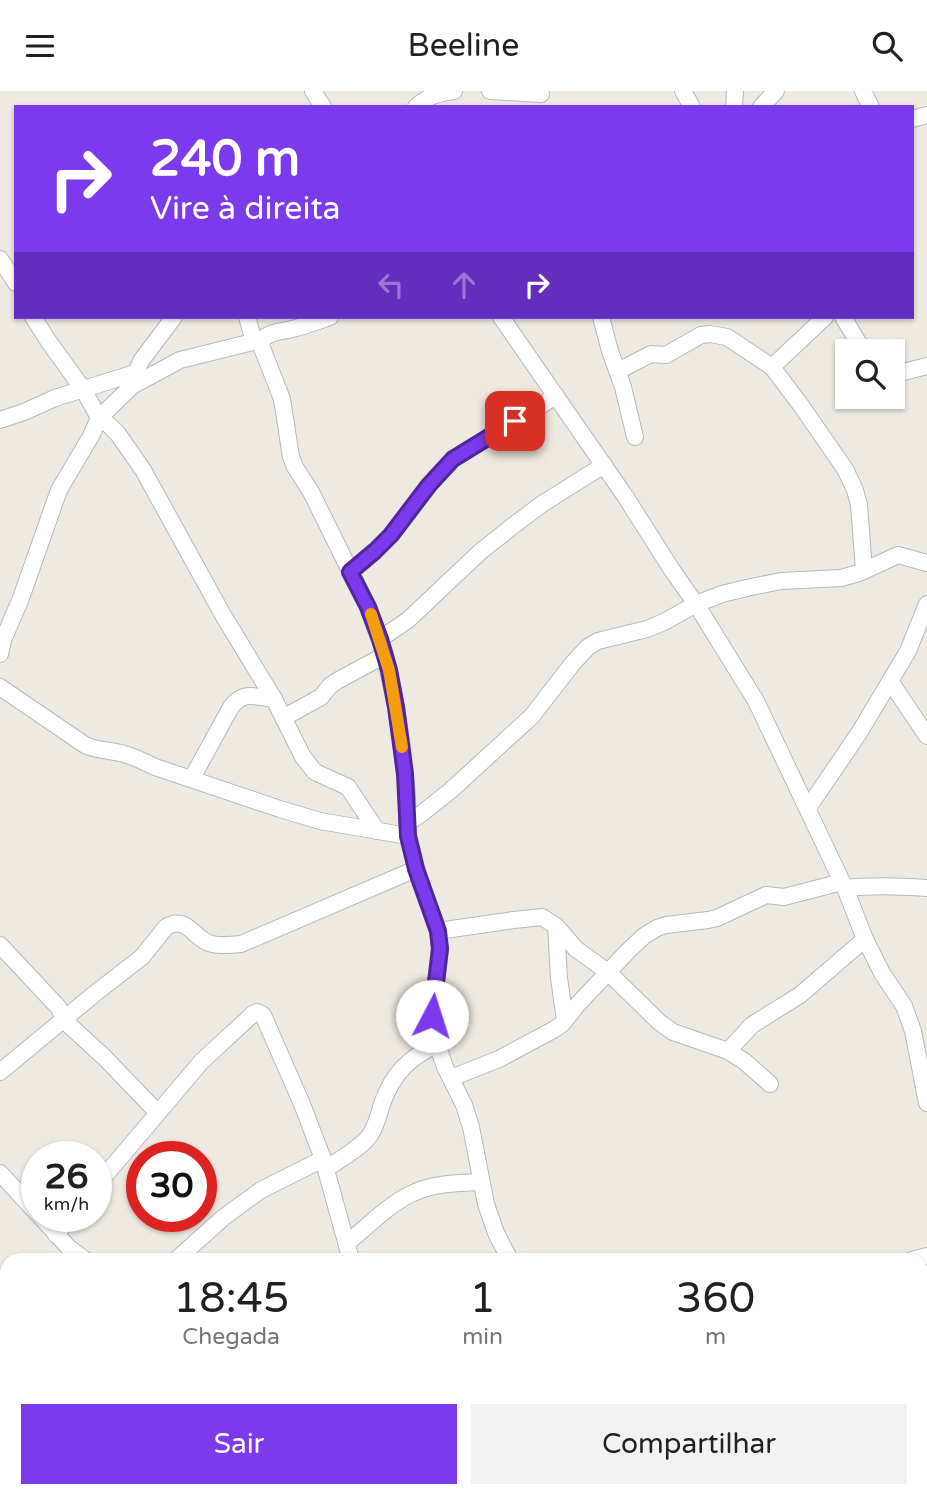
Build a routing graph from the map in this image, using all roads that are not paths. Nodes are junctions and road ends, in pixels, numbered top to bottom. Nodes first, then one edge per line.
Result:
1 (454, 91) edge
2 (490, 91) edge
3 (776, 91) edge
4 (541, 97) edge
5 (418, 105) edge
6 (763, 105) edge
7 (0, 259) edge
8 (14, 280) edge
9 (34, 319) edge
10 (172, 319) edge
11 (248, 319) edge
12 (324, 319) edge
13 (502, 319) edge
14 (602, 319) edge
15 (823, 319) edge
16 (845, 319) edge
17 (857, 339) edge
18 (257, 340) junction
19 (927, 366) edge
20 (772, 367) junction
21 (618, 371) junction
22 (905, 372) edge
23 (134, 379) junction
24 (83, 389) junction
25 (556, 395) junction
26 (99, 418) junction
27 (0, 420) edge
28 (635, 437) dead end
29 (604, 465) junction
30 (927, 563) edge
31 (864, 570) junction
32 (350, 572) junction
33 (696, 604) junction
34 (927, 604) edge
35 (383, 647) junction
36 (0, 655) edge
37 (890, 681) junction
38 (0, 687) edge
39 (274, 699) junction
40 (283, 718) junction
41 (927, 736) edge
42 (192, 778) junction
43 (808, 808) junction
44 (408, 830) junction
45 (377, 831) junction
46 (416, 869) junction
47 (843, 885) junction
48 (927, 888) edge
49 (556, 926) junction
50 (438, 931) junction
51 (865, 939) junction
52 (0, 945) edge
53 (608, 972) junction
54 (65, 1019) junction
55 (565, 1020) junction
56 (437, 1044) junction
57 (727, 1051) junction
58 (0, 1072) edge
59 (451, 1078) junction
60 (769, 1084) dead end
61 (927, 1103) edge
62 (157, 1112) junction
63 (325, 1164) junction
64 (112, 1167) edge
65 (0, 1173) edge
66 (481, 1182) junction
67 (21, 1196) edge
68 (53, 1232) edge
69 (58, 1232) edge
70 (56, 1235) junction
71 (347, 1243) junction
72 (65, 1253) edge
73 (184, 1253) edge
74 (349, 1253) edge
75 (506, 1253) edge

1 - 5 street
2 - 4 street
3 - 6 street
7 - 8 street
9 - 24 street
10 - 23 street
11 - 18 street
12 - 18 street
13 - 25 street
14 - 21 street
15 - 20 street
16 - 17 street
18 - 23 street
18 - 32 street
19 - 22 street
20 - 21 street
20 - 31 street
21 - 28 street
23 - 24 street
23 - 26 street
24 - 26 street
24 - 27 street
25 - 29 street
25 - 32 street
26 - 36 street
26 - 39 street
29 - 33 street
29 - 35 street
30 - 31 street
31 - 33 street
32 - 35 street
33 - 43 street
33 - 44 street
34 - 37 street
35 - 40 street
35 - 44 street
37 - 41 street
37 - 43 street
38 - 42 street
39 - 40 street
39 - 42 street
40 - 45 street
42 - 45 street
43 - 47 street
44 - 45 street
44 - 46 street
46 - 50 street
46 - 54 street
47 - 48 street
47 - 51 street
47 - 53 street
49 - 50 street
49 - 53 street
49 - 55 street
50 - 56 street
51 - 57 street
51 - 61 street
52 - 54 street
53 - 55 street
53 - 57 street
54 - 58 street
54 - 62 street
55 - 59 street
56 - 59 street
56 - 63 street
57 - 60 street
59 - 66 street
62 - 63 street
62 - 64 street
63 - 71 street
63 - 73 street
65 - 67 street
66 - 71 street
66 - 75 street
68 - 70 street
69 - 70 street
70 - 72 street
71 - 74 street

